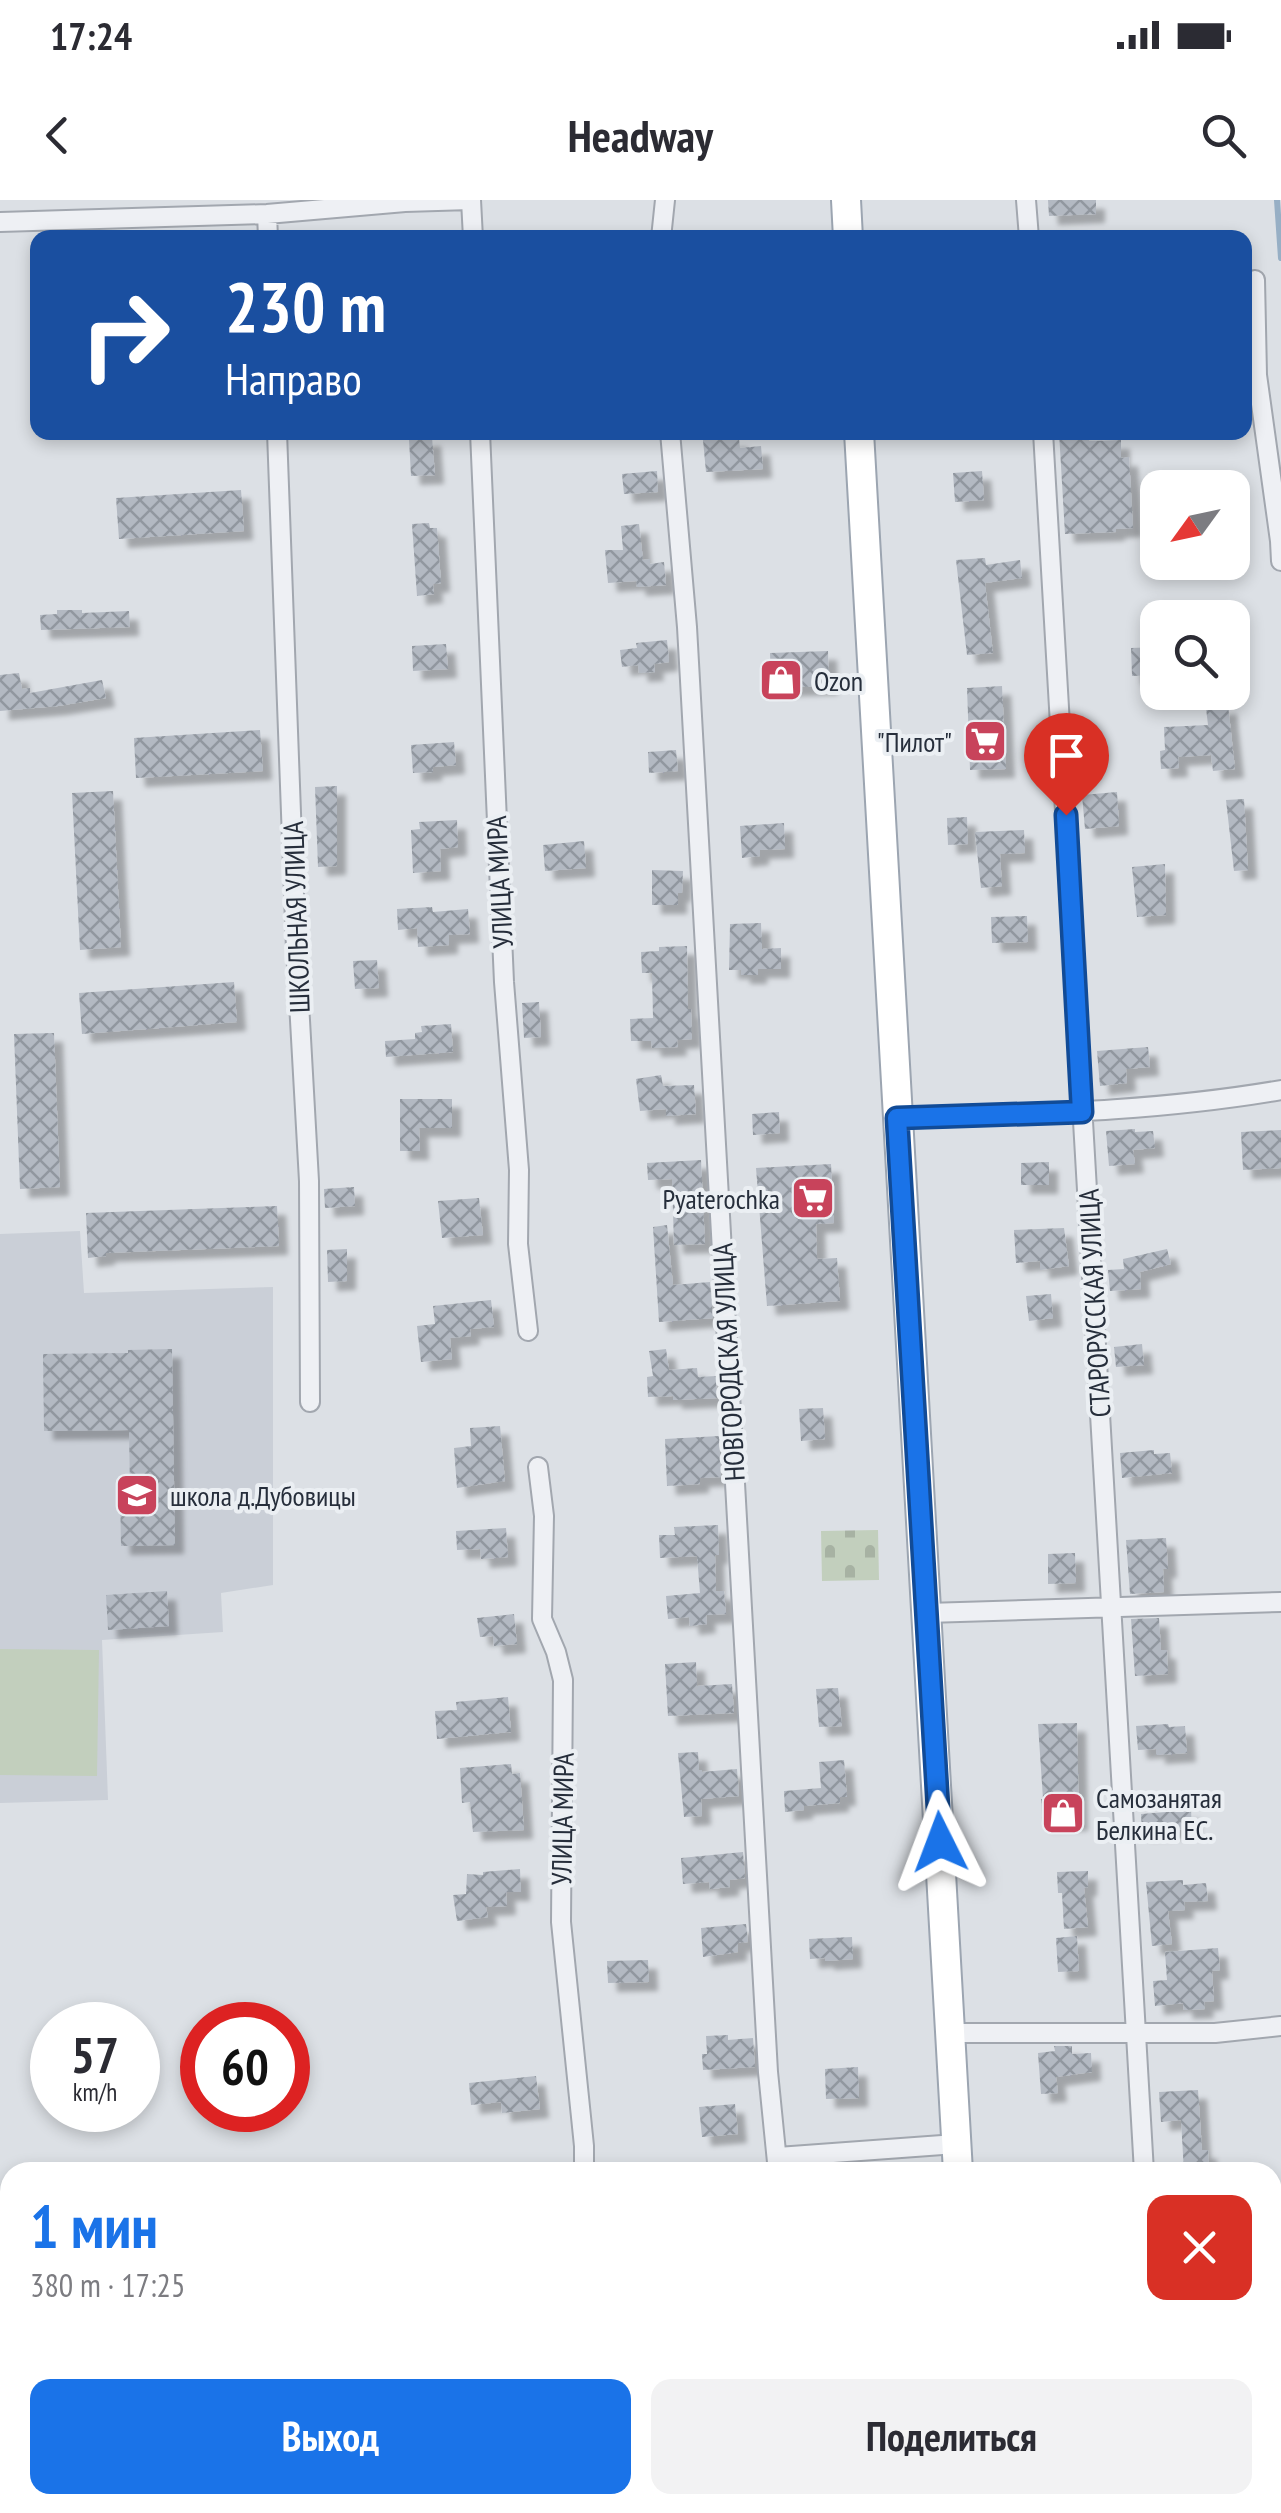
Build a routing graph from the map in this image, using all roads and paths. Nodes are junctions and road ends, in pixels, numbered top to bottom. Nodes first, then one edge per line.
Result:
1 (471, 200) edge
2 (666, 200) edge
3 (846, 200) edge
4 (1026, 200) edge
5 (267, 214) junction
6 (0, 222) edge
7 (268, 230) edge
8 (472, 230) edge
9 (663, 230) edge
10 (848, 230) edge
11 (1028, 230) edge
12 (1254, 280) dead end
13 (277, 440) edge
14 (480, 440) edge
15 (671, 440) edge
16 (859, 440) edge
17 (1044, 440) edge
18 (1281, 560) edge
19 (1281, 1090) edge
20 (1082, 1112) junction
21 (897, 1118) junction
22 (528, 1331) dead end
23 (310, 1402) dead end
24 (538, 1468) dead end
25 (1281, 1602) edge
26 (1112, 1609) junction
27 (927, 1614) junction
28 (1281, 2026) edge
29 (951, 2033) junction
30 (1135, 2034) junction
31 (957, 2158) edge
32 (584, 2162) edge
33 (778, 2162) edge
34 (855, 2162) edge
35 (1143, 2162) edge

1 - 5 street
1 - 8 street
2 - 9 street
3 - 10 main road
4 - 11 street
5 - 6 street
5 - 7 street
12 - 18 street
13 - 23 street, ШКОЛЬНАЯ УЛИЦА
14 - 22 street, УЛИЦА МИРА
15 - 33 street, НОВГОРОДСКАЯ УЛИЦА
16 - 21 main road
17 - 20 street, СТАРОРУССКАЯ УЛИЦА
19 - 20 street
20 - 21 street
20 - 26 street, СТАРОРУССКАЯ УЛИЦА
21 - 27 main road
24 - 32 street, УЛИЦА МИРА
25 - 26 street
26 - 27 street
26 - 30 street, СТАРОРУССКАЯ УЛИЦА
27 - 29 main road
28 - 30 street
29 - 30 street
29 - 31 main road
30 - 35 street, СТАРОРУССКАЯ УЛИЦА
31 - 34 street

